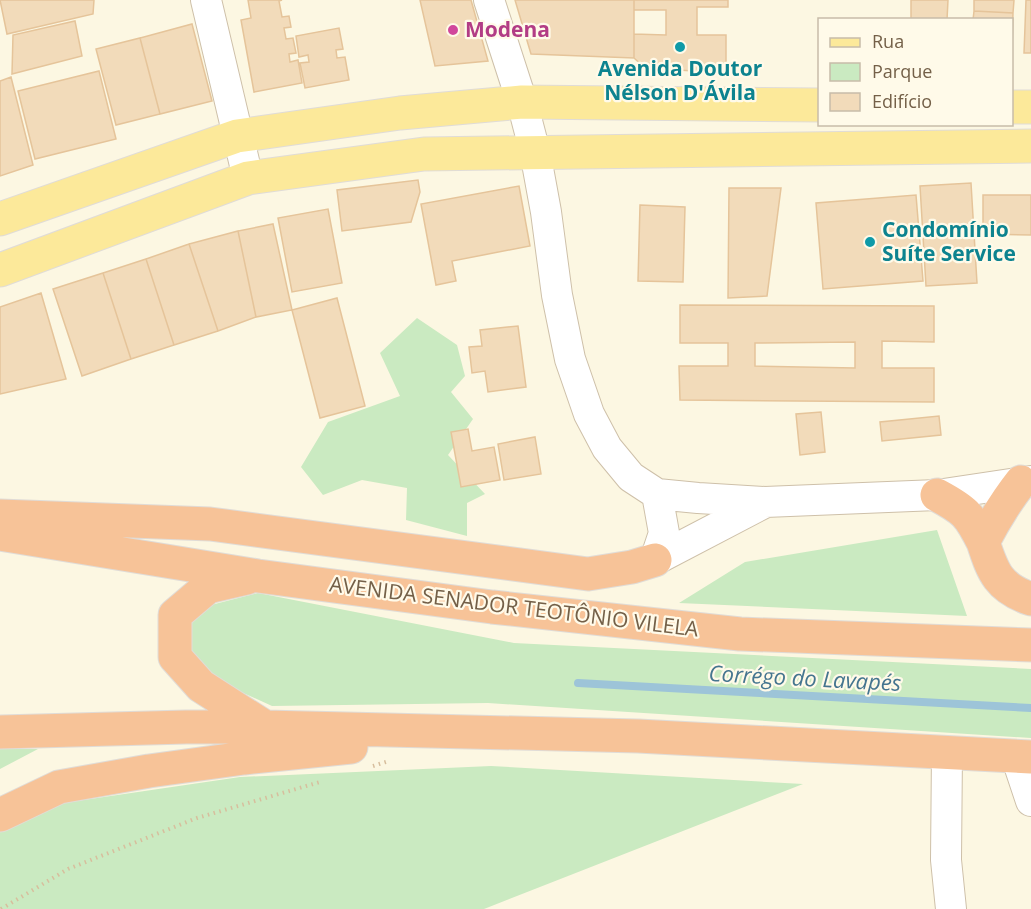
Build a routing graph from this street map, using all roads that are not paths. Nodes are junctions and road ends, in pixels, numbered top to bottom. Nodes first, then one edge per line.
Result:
1 (206, 0) edge
2 (489, 0) edge
3 (522, 102) junction
4 (818, 105) edge
5 (1013, 106) edge
6 (1031, 107) edge
7 (237, 136) junction
8 (1031, 146) edge
9 (535, 152) junction
10 (248, 178) junction
11 (0, 219) edge
12 (0, 270) edge
13 (1026, 482) edge
14 (657, 494) junction
15 (937, 495) junction
16 (765, 502) junction
17 (0, 516) edge
18 (0, 534) edge
19 (983, 543) junction
20 (655, 560) junction
21 (258, 576) junction
22 (1031, 599) edge
23 (1031, 645) edge
24 (265, 727) junction
25 (0, 732) edge
26 (484, 733) junction
27 (947, 752) junction
28 (1024, 757) edge
29 (1031, 801) edge
30 (0, 814) edge
31 (951, 909) edge

1 - 7 street
2 - 3 street
3 - 4 main road
3 - 7 main road
3 - 9 street
5 - 6 main road
7 - 10 street
7 - 11 main road
8 - 9 main road
9 - 10 main road
9 - 14 street
10 - 12 main road
13 - 15 street
13 - 19 highway
14 - 16 street
14 - 20 street
15 - 16 street
15 - 19 highway
16 - 20 street
17 - 20 highway
18 - 21 highway, AVENIDA SENADOR TEOTÔNIO VILELA
19 - 22 highway
21 - 23 highway, AVENIDA SENADOR TEOTÔNIO VILELA
21 - 24 highway
24 - 25 highway
24 - 26 highway
26 - 27 highway
26 - 30 highway
27 - 28 highway
27 - 31 street
28 - 29 street

